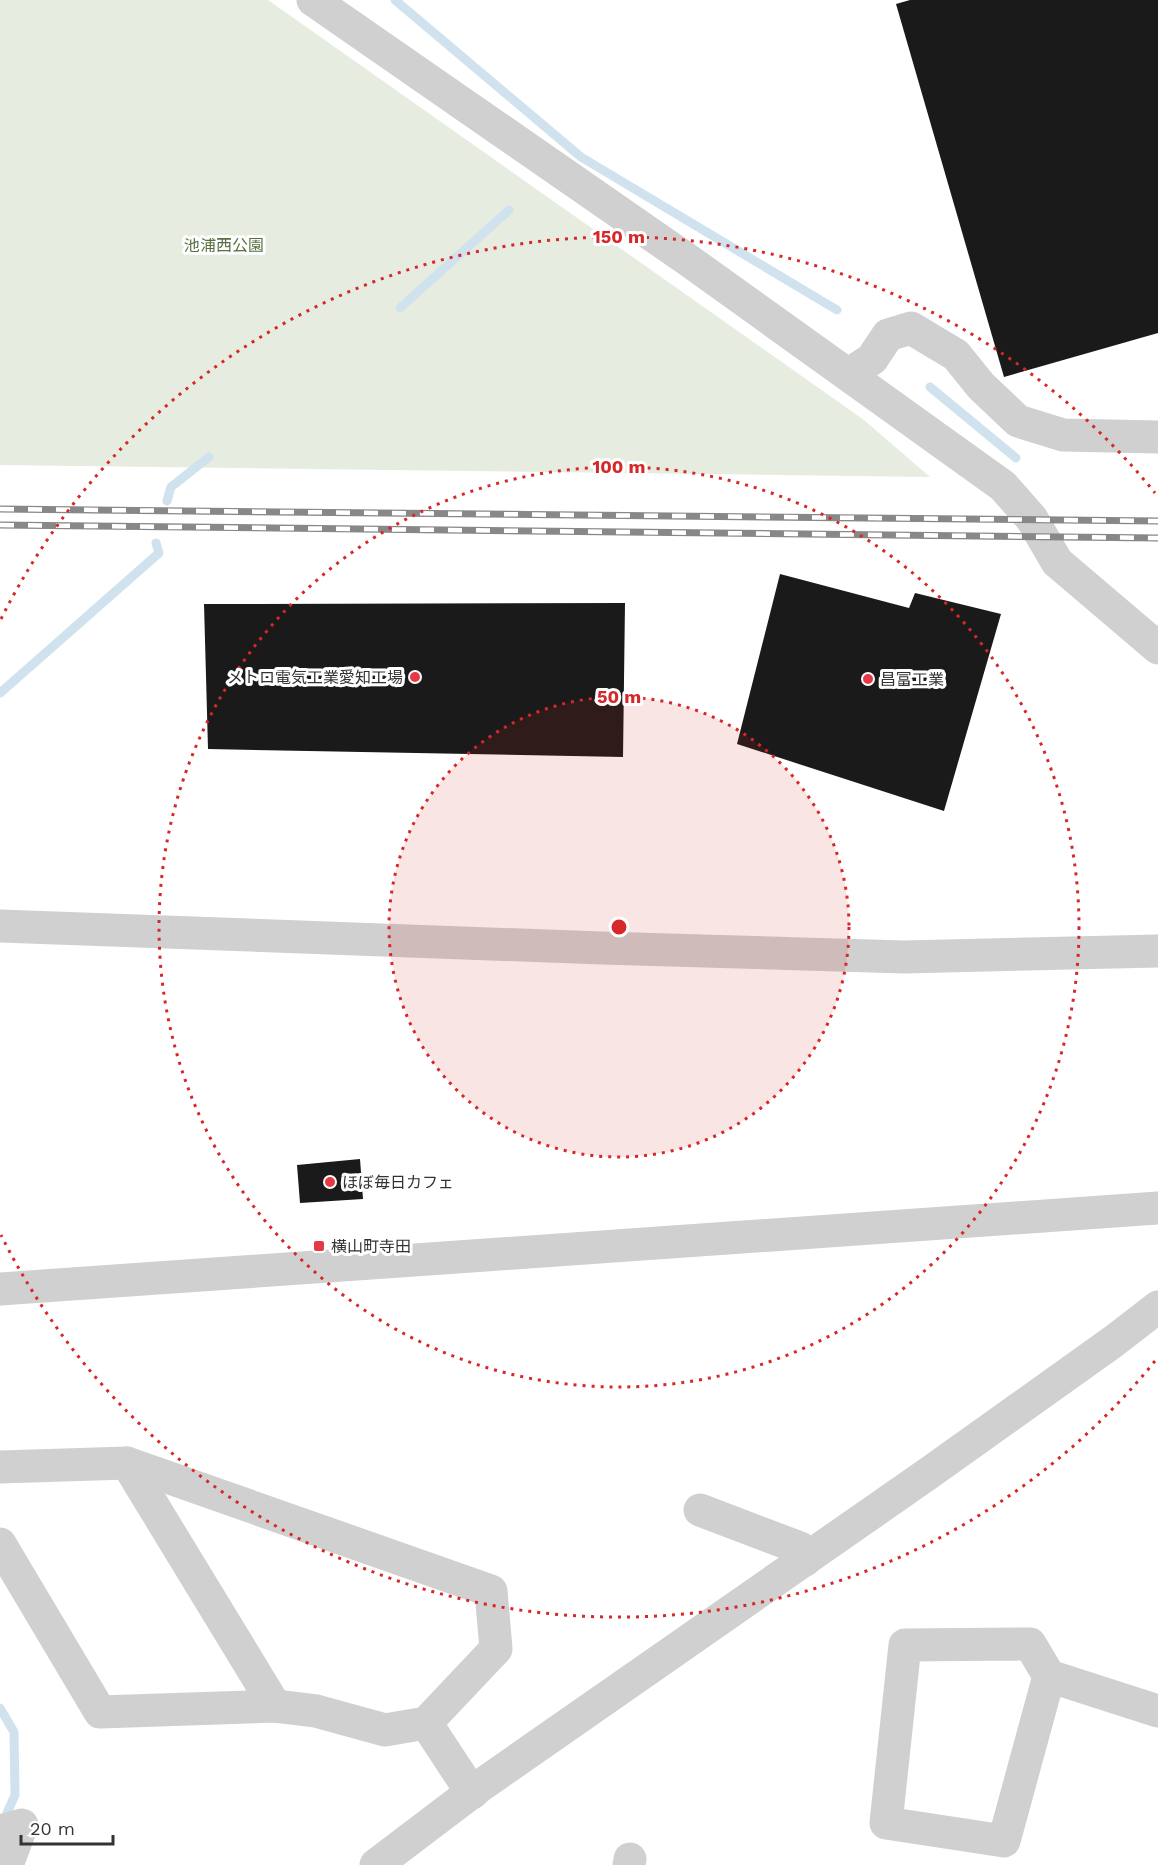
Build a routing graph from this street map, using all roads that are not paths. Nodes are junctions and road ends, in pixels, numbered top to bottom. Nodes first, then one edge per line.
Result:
1 (313, 0) edge
2 (849, 374) junction
3 (1158, 437) edge
4 (1158, 648) edge
5 (0, 926) edge
6 (1158, 951) edge
7 (1158, 1208) edge
8 (0, 1289) edge
9 (1158, 1307) edge
10 (127, 1463) junction
11 (0, 1467) edge
12 (700, 1510) dead end
13 (0, 1544) edge
14 (805, 1560) junction
15 (1049, 1676) junction
16 (275, 1706) junction
17 (1158, 1711) edge
18 (426, 1723) junction
19 (472, 1793) junction
20 (0, 1831) edge
21 (7, 1865) edge
22 (376, 1865) edge

1 - 2 street
2 - 3 street
2 - 4 street
5 - 6 street
7 - 8 street
9 - 14 street
10 - 11 street
10 - 16 street
10 - 18 street
12 - 14 street
13 - 16 street
14 - 19 street
15 - 15 street
15 - 17 street
16 - 18 street
18 - 19 street
19 - 22 street
20 - 21 street

